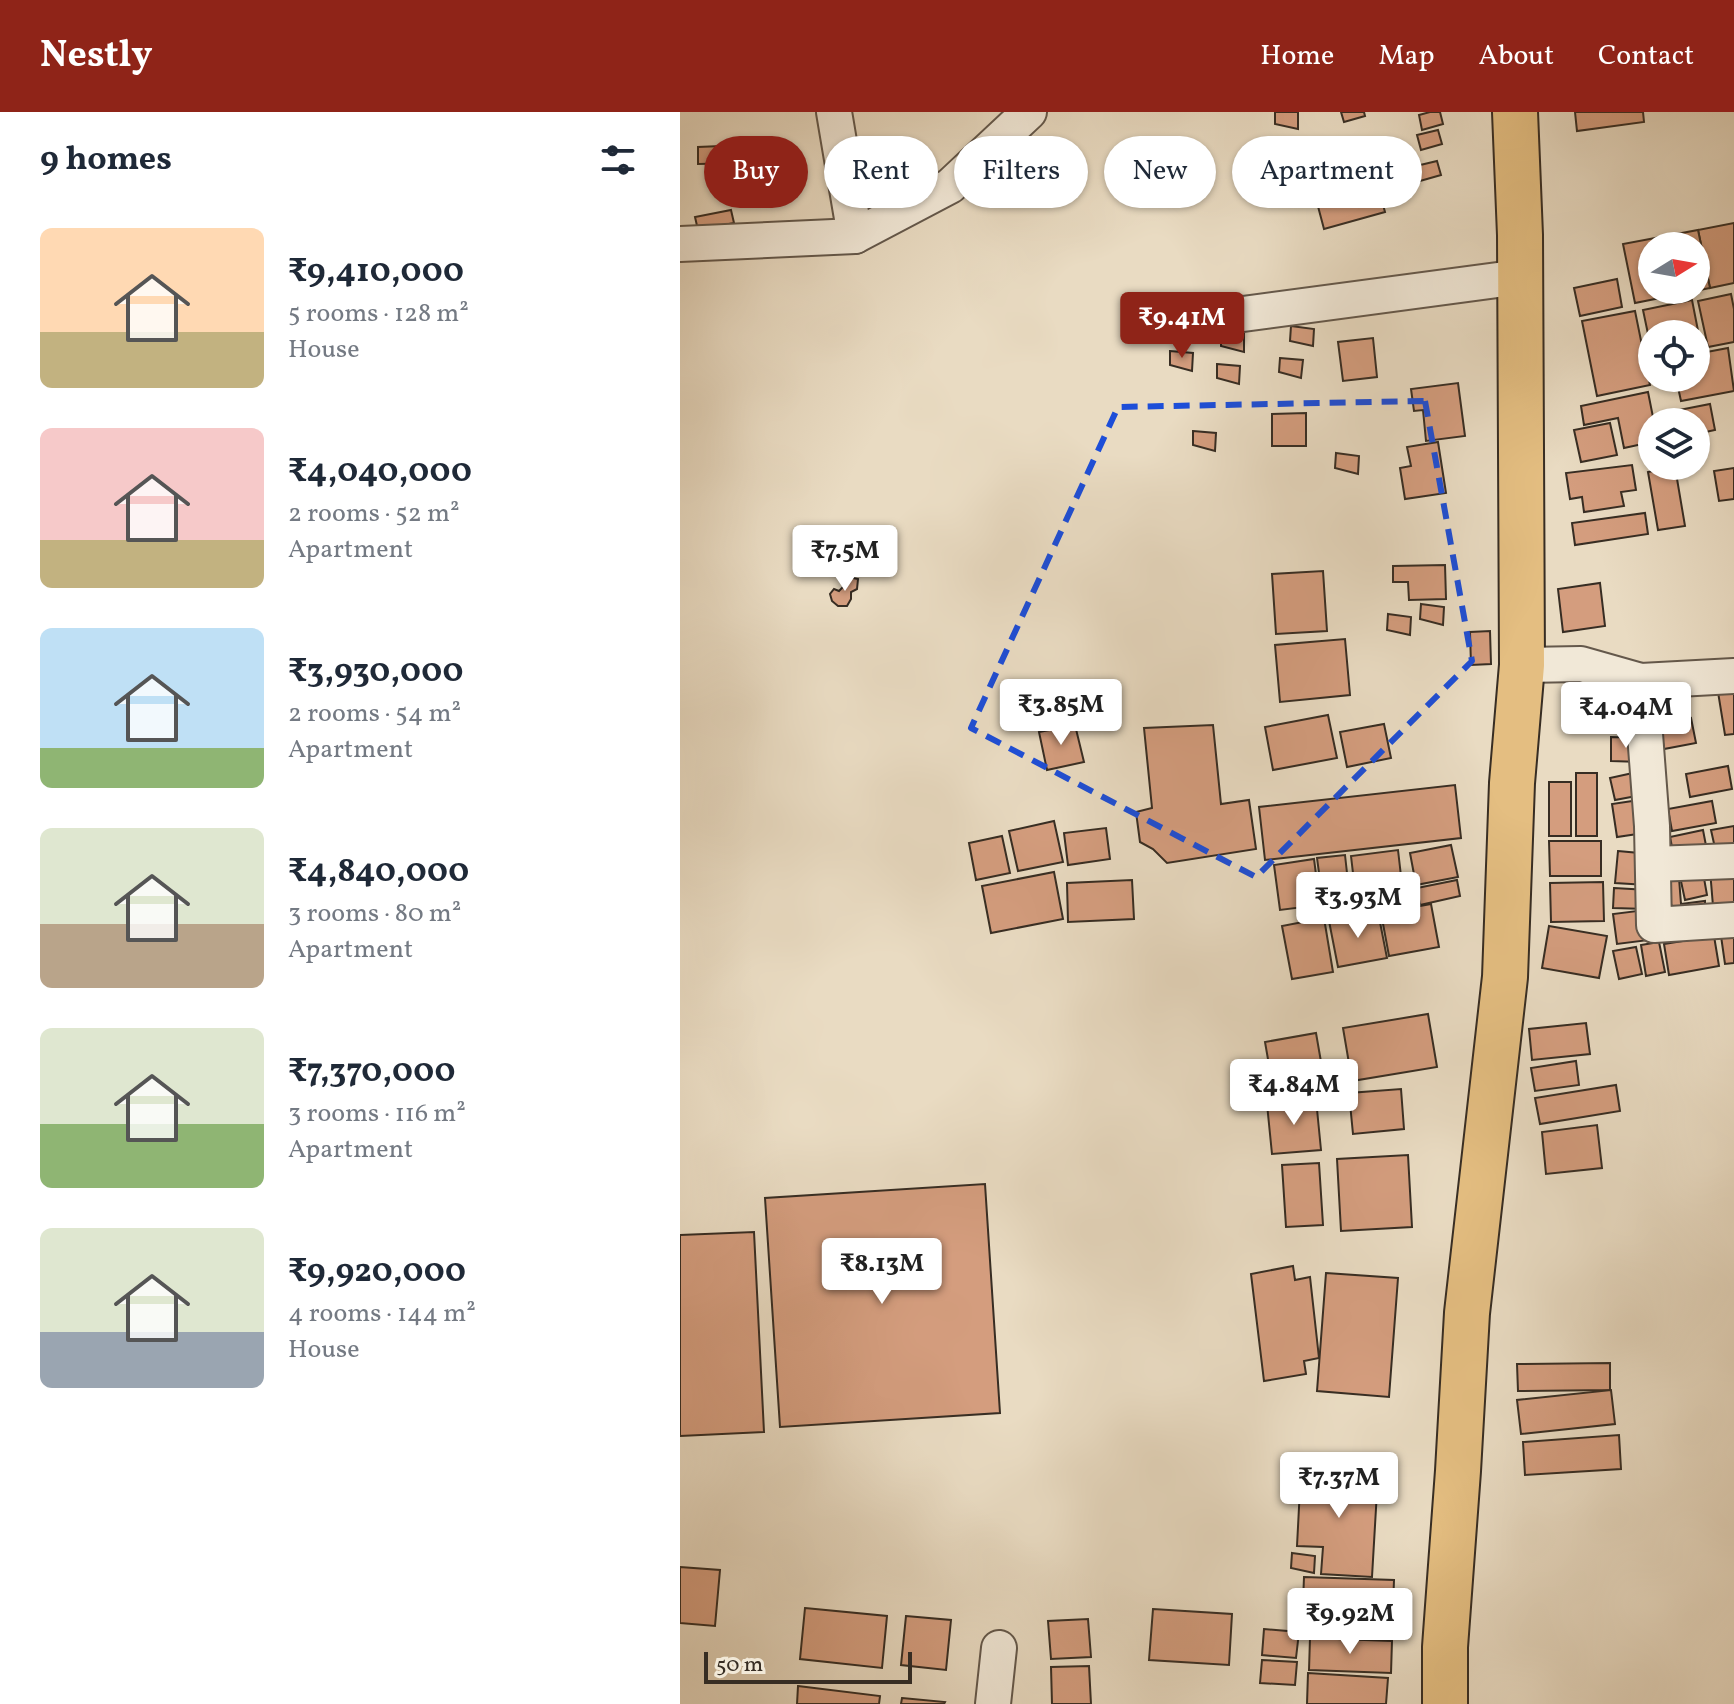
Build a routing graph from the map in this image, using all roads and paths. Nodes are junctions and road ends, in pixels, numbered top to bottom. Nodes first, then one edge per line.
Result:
1 (834, 112) edge
2 (1029, 112) edge
3 (1515, 112) edge
4 (855, 236) junction
5 (680, 244) edge
6 (1520, 277) junction
7 (1183, 322) dead end
8 (1522, 665) junction
9 (1734, 676) edge
10 (1641, 681) junction
11 (1734, 861) edge
12 (1653, 864) junction
13 (1734, 920) edge
14 (999, 1648) dead end
15 (993, 1704) edge
16 (1445, 1704) edge

1 - 4 street
2 - 4 street
3 - 6 main road
4 - 5 street
6 - 7 street
6 - 8 main road
8 - 10 street
8 - 16 main road
9 - 10 street
10 - 12 street
11 - 12 street
12 - 13 street
14 - 15 street

